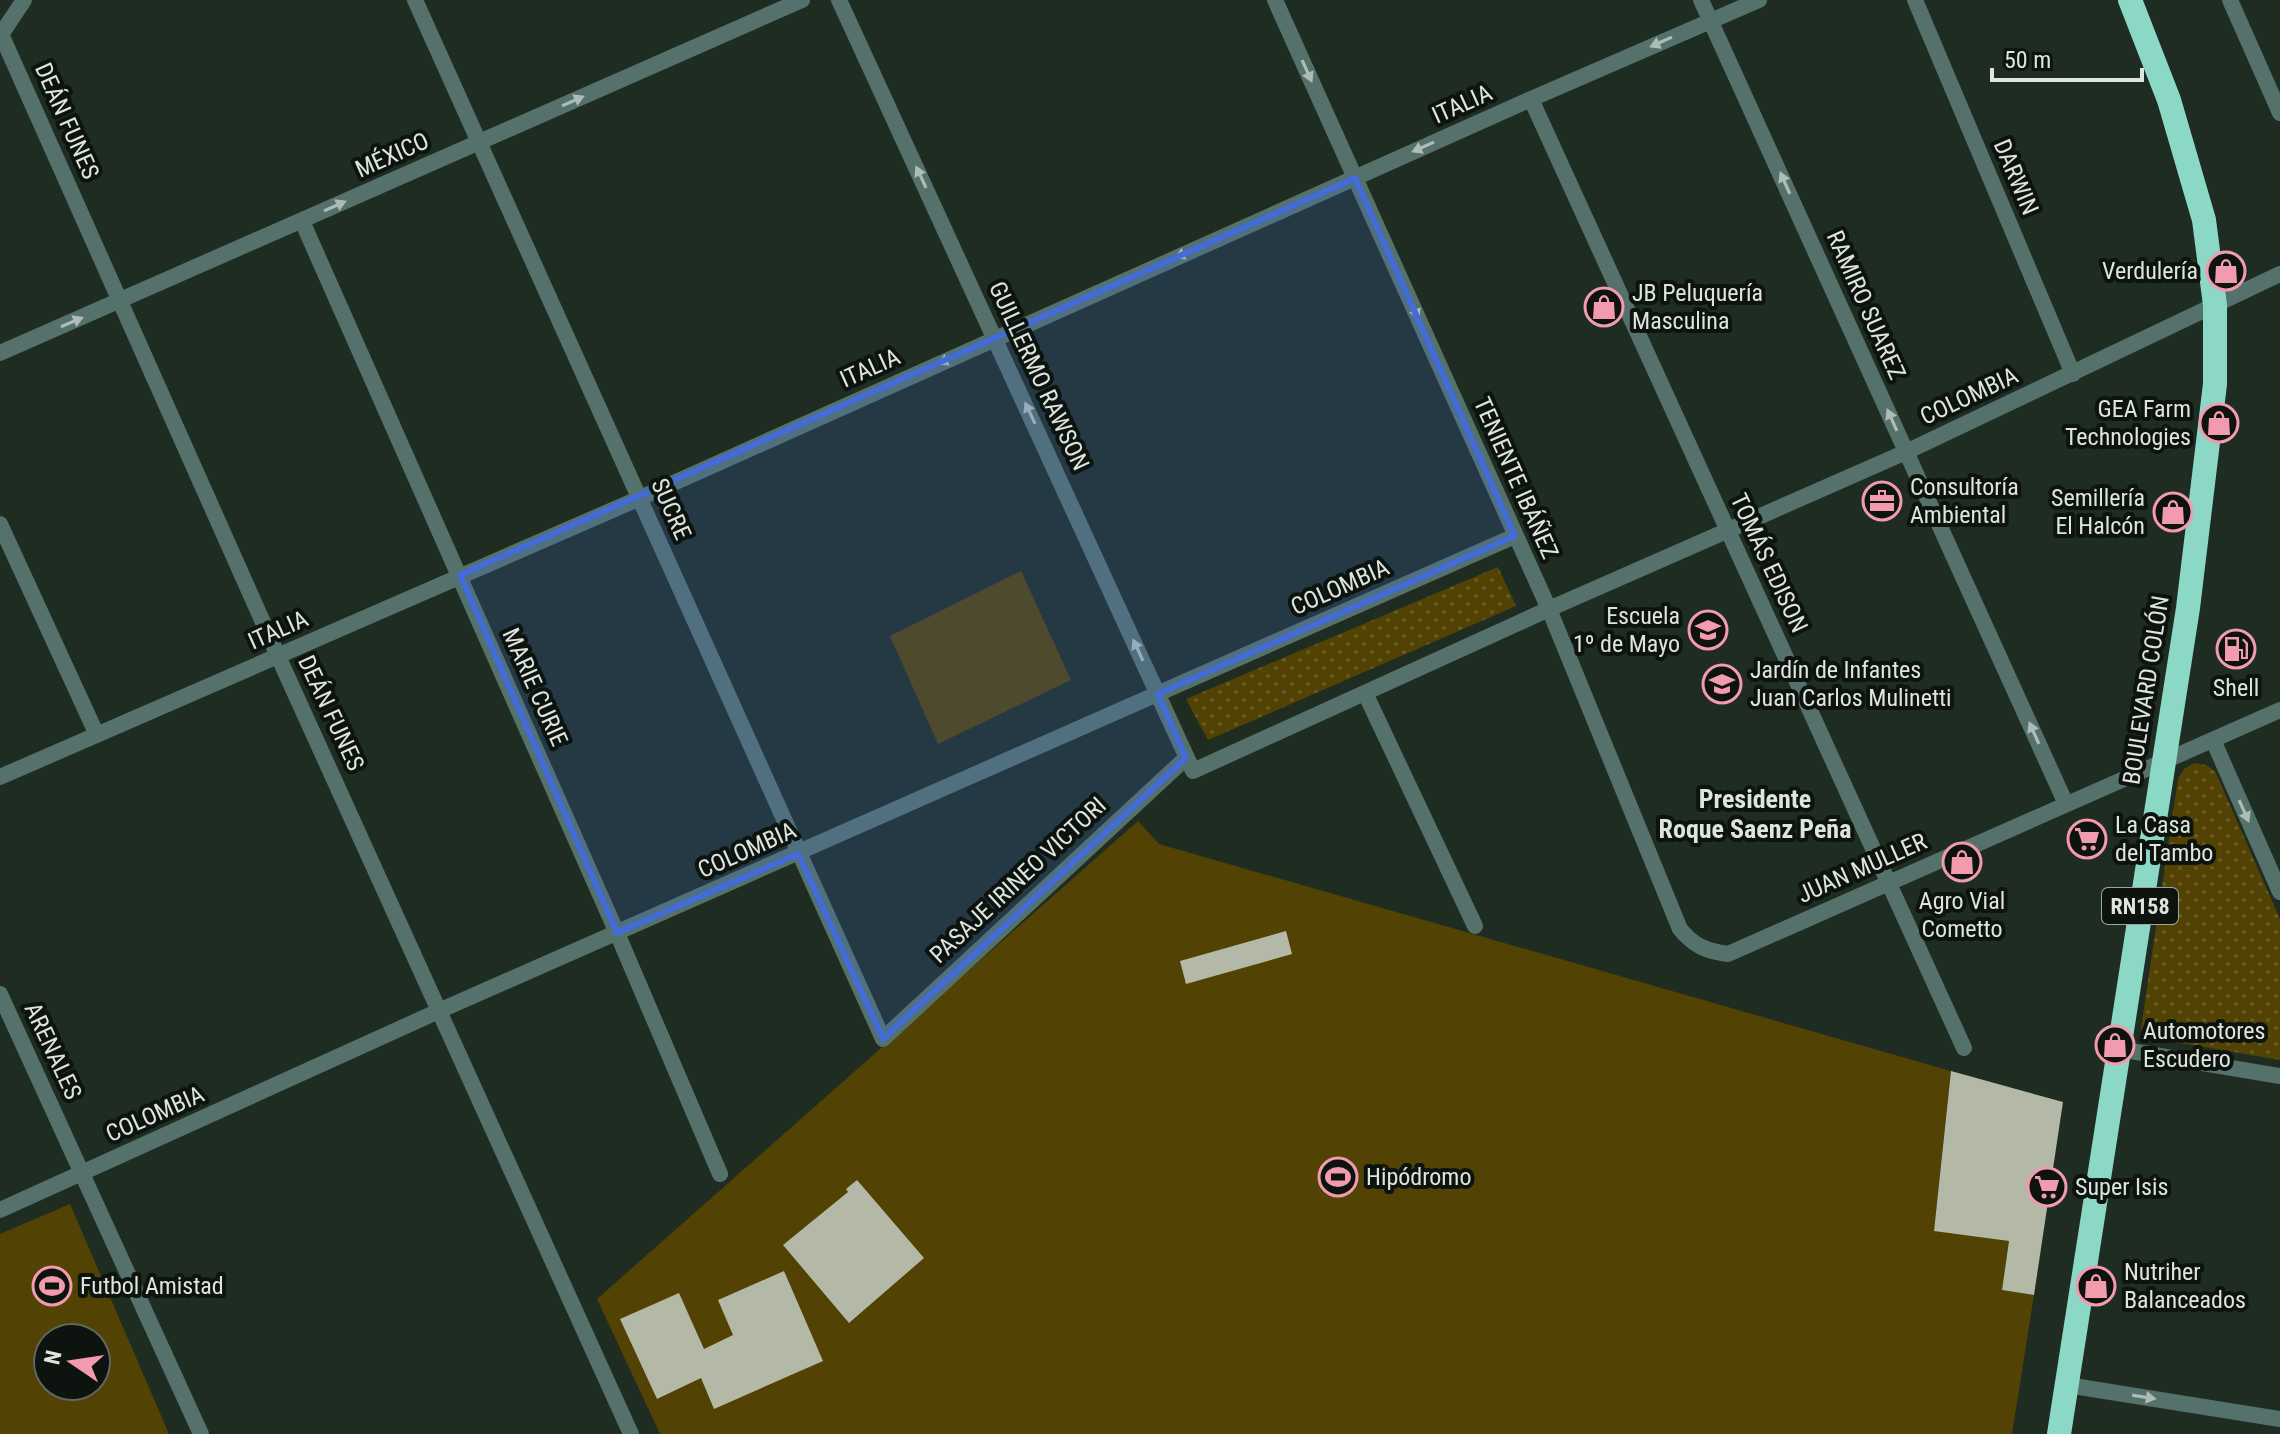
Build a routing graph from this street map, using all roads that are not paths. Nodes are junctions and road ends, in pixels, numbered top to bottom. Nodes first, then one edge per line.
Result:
1 (24, 0) edge
2 (415, 0) edge
3 (802, 0) edge
4 (839, 0) edge
5 (1275, 0) edge
6 (1701, 0) edge
7 (1759, 0) edge
8 (1915, 0) edge
9 (2130, 0) edge
10 (2148, 0) edge
11 (2230, 0) edge
12 (1711, 21) junction
13 (0, 35) edge
14 (1531, 99) junction
15 (2169, 100) junction
16 (2280, 113) edge
17 (481, 142) junction
18 (1355, 178) junction
19 (302, 221) junction
20 (2280, 274) edge
21 (122, 301) junction
22 (2215, 305) junction
23 (995, 338) junction
24 (0, 353) edge
25 (2073, 374) junction
26 (1906, 452) junction
27 (640, 498) junction
28 (0, 524) edge
29 (1728, 532) junction
30 (1515, 536) junction
31 (460, 575) junction
32 (1549, 609) junction
33 (278, 656) junction
34 (1365, 693) junction
35 (1158, 694) junction
36 (2280, 710) edge
37 (97, 735) junction
38 (2213, 740) junction
39 (2162, 763) junction
40 (1190, 764) junction
41 (0, 777) edge
42 (2066, 804) junction
43 (798, 854) junction
44 (1889, 883) junction
45 (2280, 892) edge
46 (1475, 926) dead end
47 (617, 933) junction
48 (1728, 954) joint
49 (0, 994) edge
50 (441, 1010) junction
51 (883, 1039) joint
52 (1964, 1048) dead end
53 (2119, 1049) junction
54 (2280, 1076) edge
55 (82, 1173) junction
56 (720, 1174) dead end
57 (0, 1210) edge
58 (2067, 1385) junction
59 (2280, 1419) edge
60 (201, 1434) edge
61 (631, 1434) edge
62 (2059, 1434) edge

1 - 13 street
2 - 17 street, SUCRE
17 -> 3 street, MÉXICO
23 -> 4 street, GUILLERMO RAWSON
5 -> 18 street, TENIENTE IBÁÑEZ
6 - 12 street, RAMIRO SUAREZ
7 - 12 street, ITALIA
8 - 25 street, DARWIN
9 - 15 highway, BOULEVARD COLÓN / RN158
10 - 15 highway, BOULEVARD COLÓN / RN158
11 - 16 street
12 -> 14 street, ITALIA
26 -> 12 street, RAMIRO SUAREZ
13 - 21 street, DEÁN FUNES
14 -> 18 street, ITALIA
14 - 29 street, TOMÁS EDISON
15 - 22 highway, BOULEVARD COLÓN / RN158
19 -> 17 street, MÉXICO
17 - 27 street, SUCRE
18 -> 23 street, ITALIA
18 -> 30 street, TENIENTE IBÁÑEZ
19 - 21 street, MÉXICO
19 - 31 street, MARIE CURIE
20 - 22 street, COLOMBIA
24 -> 21 street, MÉXICO
21 - 33 street, DEÁN FUNES
22 - 25 street, COLOMBIA
22 - 39 highway, BOULEVARD COLÓN / RN158
23 -> 27 street, ITALIA
35 -> 23 street, GUILLERMO RAWSON
25 - 26 street, COLOMBIA
26 - 29 street, COLOMBIA
42 -> 26 street, RAMIRO SUAREZ
27 - 31 street, ITALIA
27 - 43 street, SUCRE
28 - 37 street
29 - 32 street, COLOMBIA
29 - 44 street, TOMÁS EDISON
30 - 32 street, TENIENTE IBÁÑEZ
30 - 35 street, COLOMBIA
31 - 33 street, ITALIA
31 - 47 street, MARIE CURIE
32 - 34 street, COLOMBIA
32 - 48 street, TENIENTE IBÁÑEZ
33 - 37 street, ITALIA
33 - 50 street, DEÁN FUNES
34 - 40 street, COLOMBIA
34 - 46 street
35 - 40 street, GUILLERMO RAWSON
35 - 43 street, COLOMBIA
36 - 38 street, JUAN MULLER
37 - 41 street, ITALIA
38 - 39 street, JUAN MULLER
38 -> 45 street
39 - 42 street, JUAN MULLER
39 - 53 highway, BOULEVARD COLÓN / RN158
40 - 51 street, PASAJE IRINEO VICTORI
42 - 44 street, JUAN MULLER
43 - 47 street, COLOMBIA
43 - 51 street, SUCRE
44 - 48 street, JUAN MULLER
44 - 52 street, TOMÁS EDISON
47 - 50 street, COLOMBIA
47 - 56 street, MARIE CURIE
49 - 55 street, ARENALES
50 - 55 street, COLOMBIA
50 - 61 street, DEÁN FUNES
53 - 54 street
53 - 58 highway, BOULEVARD COLÓN / RN158
55 - 57 street, COLOMBIA
55 - 60 street, ARENALES
58 -> 59 street
58 - 62 highway, BOULEVARD COLÓN / RN158

